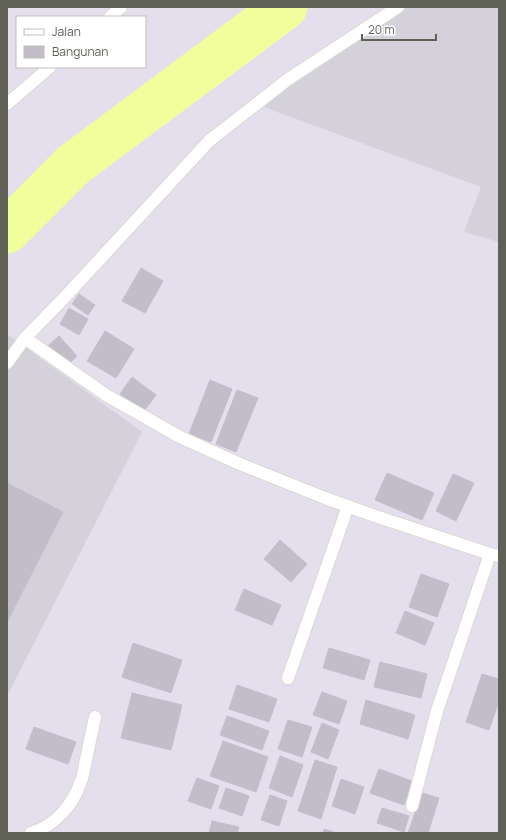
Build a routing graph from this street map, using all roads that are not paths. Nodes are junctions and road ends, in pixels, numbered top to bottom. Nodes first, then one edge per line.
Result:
1 (121, 7) edge
2 (398, 7) edge
3 (111, 16) edge
4 (49, 68) edge
5 (7, 104) edge
6 (25, 338) junction
7 (7, 363) edge
8 (348, 506) junction
9 (495, 555) edge
10 (288, 678) dead end
11 (95, 717) dead end
12 (412, 806) dead end
13 (31, 833) edge

1 - 3 street
2 - 6 street
4 - 5 street
6 - 7 street
6 - 8 street
8 - 9 street
8 - 10 street
9 - 12 street
11 - 13 street

